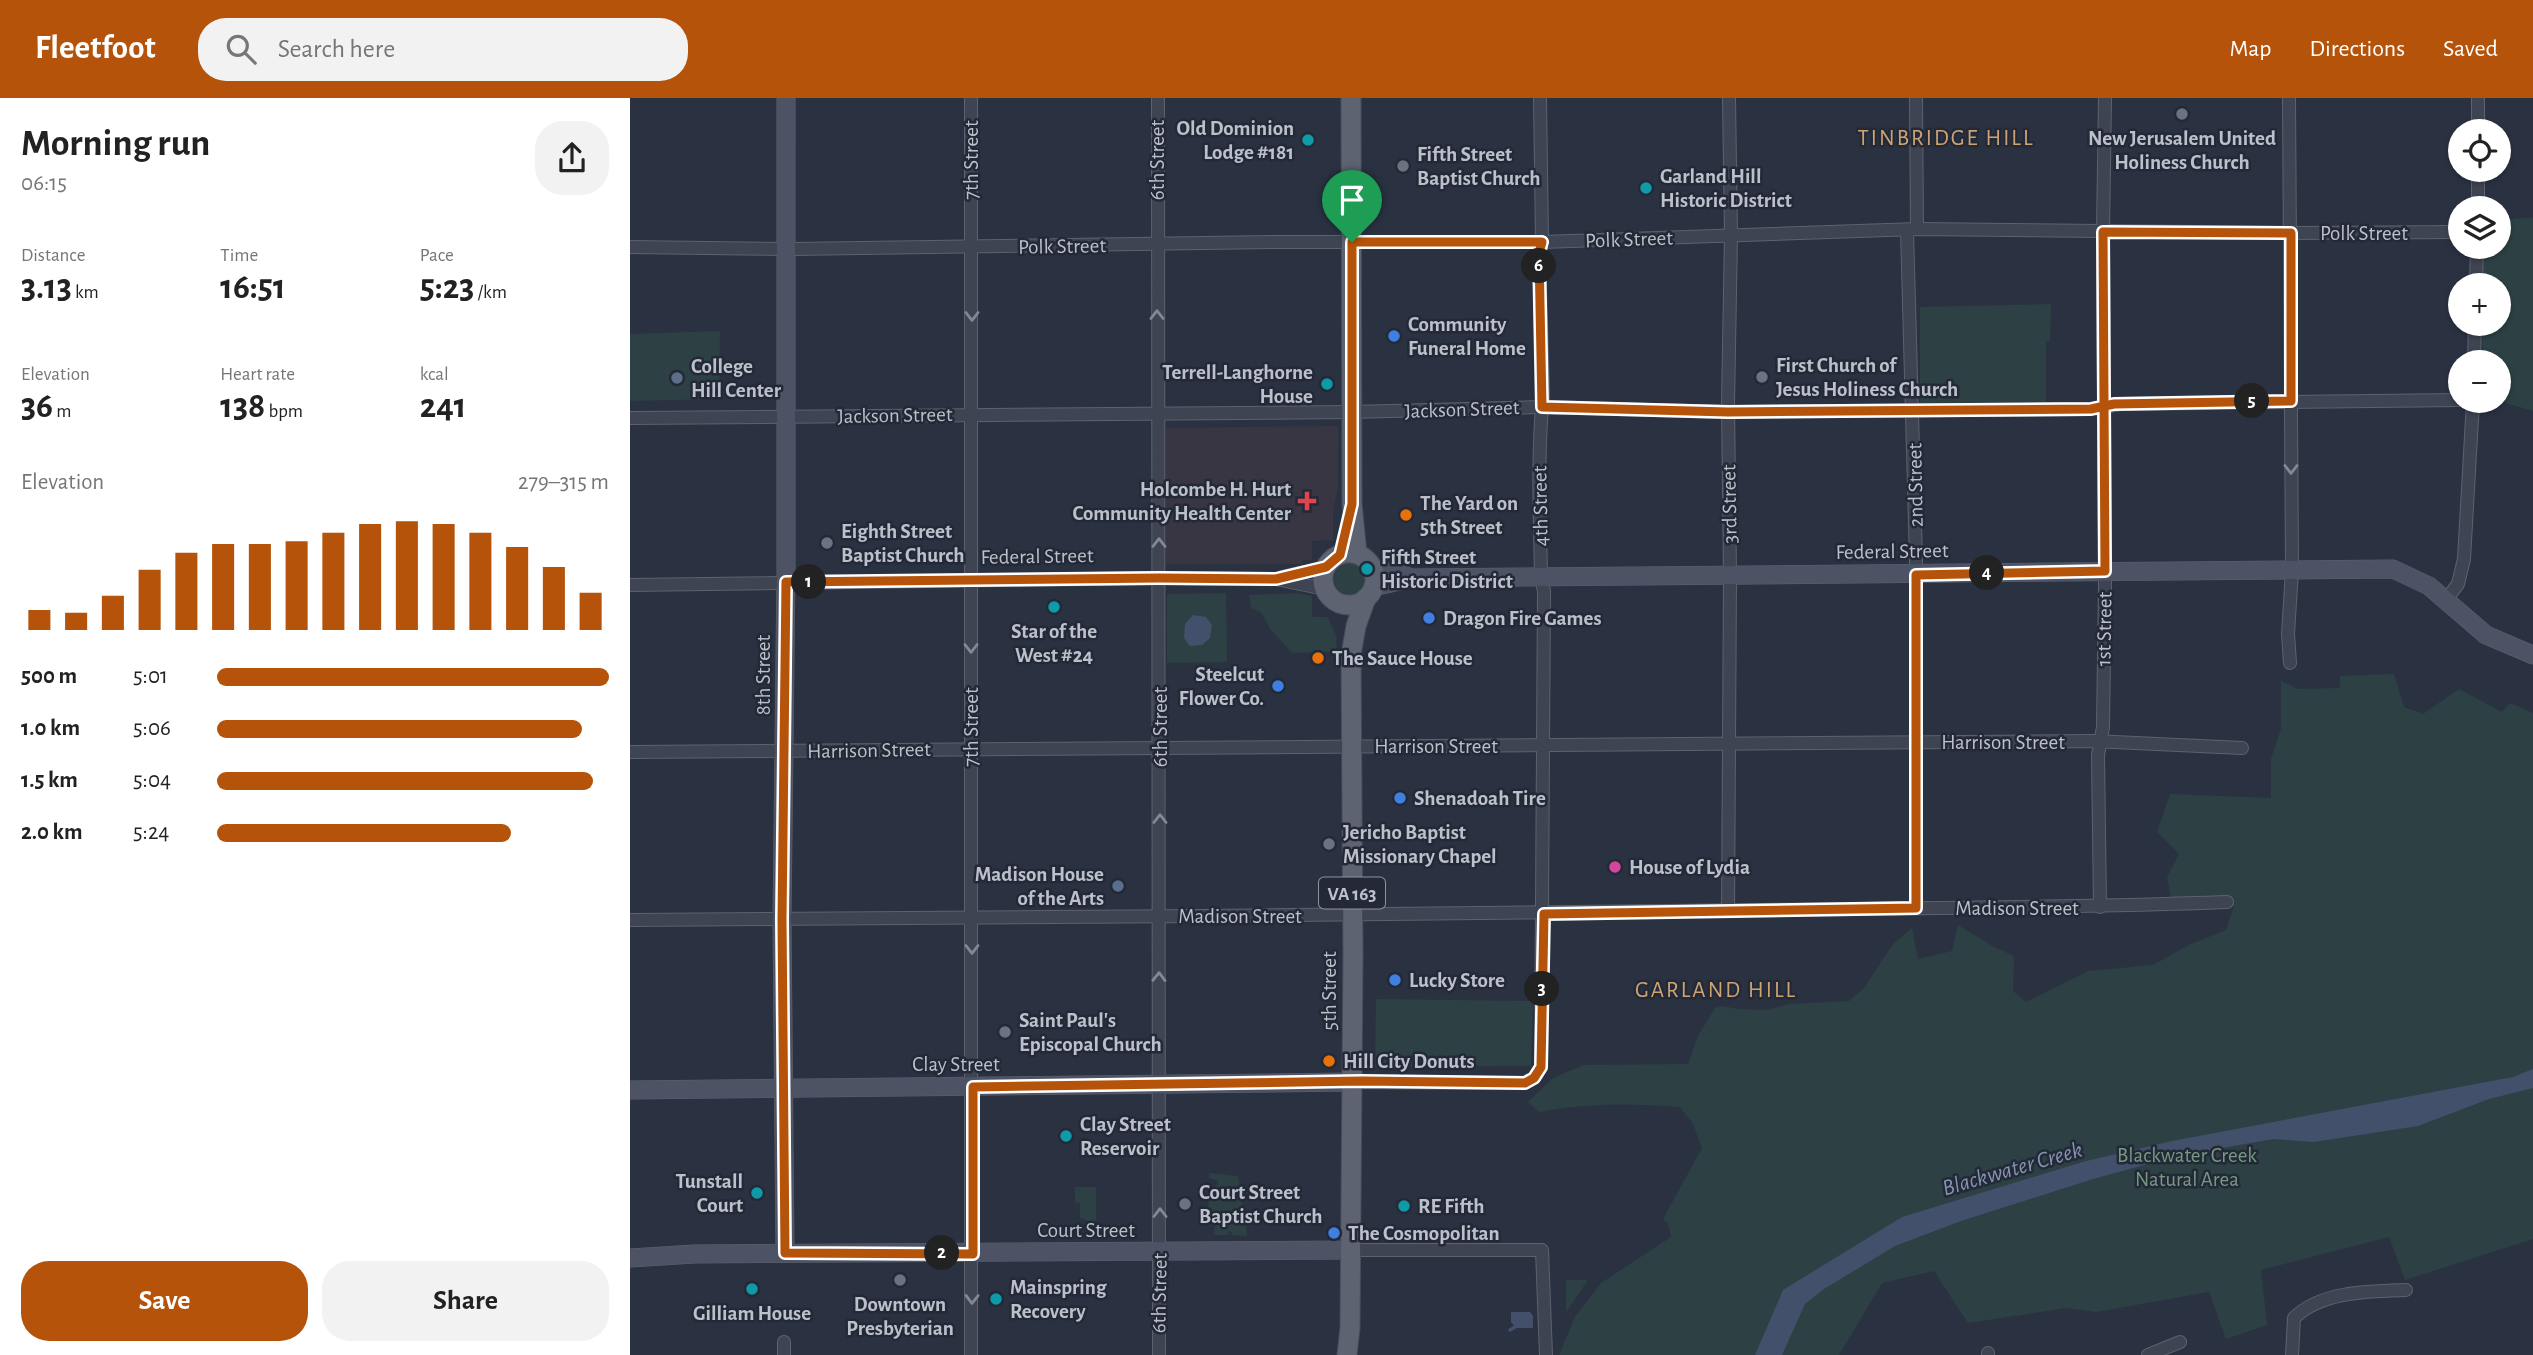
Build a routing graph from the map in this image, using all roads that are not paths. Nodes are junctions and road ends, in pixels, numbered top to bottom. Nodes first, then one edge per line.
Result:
1 (786, 98) edge
2 (971, 98) edge
3 (1158, 98) edge
4 (1351, 98) edge
5 (1540, 98) edge
6 (1729, 98) edge
7 (1916, 98) edge
8 (2105, 98) edge
9 (2289, 98) edge
10 (2477, 98) edge
11 (2478, 119) edge
12 (1912, 230) junction
13 (2103, 232) junction
14 (2448, 232) edge
15 (2291, 233) junction
16 (1731, 235) junction
17 (1352, 242) junction
18 (1542, 242) junction
19 (1157, 244) junction
20 (630, 247) edge
21 (972, 248) junction
22 (786, 249) junction
23 (2448, 400) edge
24 (2291, 401) junction
25 (2104, 406) junction
26 (1542, 407) junction
27 (1913, 410) junction
28 (1351, 412) junction
29 (1728, 412) junction
30 (2472, 413) edge
31 (972, 414) junction
32 (1158, 414) junction
33 (786, 417) junction
34 (630, 418) edge
35 (1341, 559) junction
36 (2292, 570) junction
37 (2105, 571) junction
38 (1916, 575) junction
39 (1730, 576) junction
40 (1541, 577) junction
41 (1159, 578) junction
42 (1276, 579) junction
43 (971, 580) junction
44 (786, 582) junction
45 (630, 584) edge
46 (1371, 585) junction
47 (1329, 594) junction
48 (2446, 600) junction
49 (1351, 655) junction
50 (2533, 655) edge
51 (2290, 663) dead end
52 (1916, 742) junction
53 (2101, 742) junction
54 (1728, 744) junction
55 (1352, 746) junction
56 (1542, 746) junction
57 (1160, 747) junction
58 (2242, 748) dead end
59 (971, 749) junction
60 (785, 751) junction
61 (630, 752) edge
62 (2227, 902) dead end
63 (2100, 907) junction
64 (1916, 908) junction
65 (1728, 911) junction
66 (1544, 914) junction
67 (1160, 916) junction
68 (1352, 916) junction
69 (972, 918) junction
70 (782, 919) junction
71 (630, 920) edge
72 (1534, 1078) joint
73 (1351, 1082) junction
74 (1159, 1085) junction
75 (973, 1087) junction
76 (784, 1088) junction
77 (630, 1090) edge
78 (1351, 1250) junction
79 (1160, 1252) junction
80 (785, 1253) junction
81 (973, 1254) junction
82 (630, 1258) edge
83 (2406, 1290) dead end
84 (1350, 1328) junction
85 (2180, 1342) dead end
86 (971, 1355) edge
87 (1159, 1355) edge
88 (1347, 1355) edge
89 (1357, 1355) edge
90 (1545, 1355) edge
91 (2148, 1355) edge
92 (2292, 1355) edge

1 - 22 street, 8th Street
2 - 21 street, 7th Street
3 - 19 street, 6th Street
4 - 17 main road
5 - 18 street, 4th Street
6 - 16 street, 3rd Street
7 - 12 street, 2nd Street
8 - 13 street, 1st Street
9 - 15 street
10 - 11 street
12 - 13 street, Polk Street
12 - 16 street, Polk Street
12 - 27 street, 2nd Street
13 - 15 street, Polk Street
13 - 25 street, 1st Street
14 - 15 street, Polk Street
15 - 24 street
16 - 18 street, Polk Street
16 - 29 street, 3rd Street
17 - 18 street, Polk Street
17 - 19 street, Polk Street
17 - 28 main road
18 - 26 street, 4th Street
19 - 21 street, Polk Street
32 -> 19 street, 6th Street
20 - 22 street, Polk Street
21 - 22 street, Polk Street
21 -> 31 street, 7th Street
22 - 33 street, 8th Street
23 - 24 street, Jackson Street
24 - 25 street, Jackson Street
24 -> 36 street
25 - 27 street, Jackson Street
25 - 37 street, 1st Street
26 - 28 street, Jackson Street
26 - 29 street, Jackson Street
26 - 40 street, 4th Street
27 - 29 street, Jackson Street
27 - 38 street, 2nd Street
28 - 32 street, Jackson Street
28 - 35 main road
29 - 39 street, 3rd Street
30 - 48 street
31 - 32 street, Jackson Street
31 - 33 street, Jackson Street
31 - 43 street, 7th Street
41 -> 32 street, 6th Street
33 - 34 street, Jackson Street
33 - 44 street, 8th Street
35 - 42 street, Federal Street
35 - 46 main road
35 - 47 main road
36 - 37 street, Federal Street
36 - 48 street, Federal Street
36 - 51 street
37 - 38 street, Federal Street
37 - 53 street, 1st Street
38 - 39 street, Federal Street
38 - 52 street, 2nd Street
39 - 40 street, Federal Street
39 - 54 street, 3rd Street
40 - 46 street, Federal Street
40 - 56 street, 4th Street
41 - 42 street, Federal Street
41 - 43 street, Federal Street
41 - 57 street, 6th Street
42 - 47 street, Federal Street
43 - 44 street, Federal Street
43 -> 59 street, 7th Street
44 - 45 street, Federal Street
44 - 60 street, 8th Street
46 - 47 main road
46 - 49 main road, 5th Street / VA 163
47 - 49 main road, 5th Street / VA 163
48 - 50 street, Federal Street
49 - 55 main road, 5th Street / VA 163
52 - 53 street, Harrison Street
52 - 54 street, Harrison Street
52 - 64 street, 2nd Street
53 - 58 street, Harrison Street
53 - 63 street, 1st Street
54 - 56 street, Harrison Street
54 - 65 street, 3rd Street
55 - 56 street, Harrison Street
55 - 57 street, Harrison Street
55 - 68 main road, 5th Street / VA 163
56 - 66 street, 4th Street
57 - 59 street, Harrison Street
67 -> 57 street, 6th Street
59 - 60 street, Harrison Street
59 - 69 street, 7th Street
60 - 61 street, Harrison Street
60 - 70 street, 8th Street
62 - 63 street, Madison Street
63 - 64 street, Madison Street
64 - 65 street, Madison Street
65 - 66 street, Madison Street
66 - 68 street, Madison Street
66 - 72 street, 4th Street
67 - 68 street, Madison Street
67 - 69 street, Madison Street
74 -> 67 street, 6th Street
68 - 73 main road, 5th Street / VA 163
69 - 70 street, Madison Street
69 -> 75 street, 7th Street
70 - 71 street, Madison Street
70 - 76 street, 8th Street
72 - 73 street, Clay Street
73 - 74 street, Clay Street
73 - 78 main road, 5th Street / VA 163
74 - 75 street, Clay Street
79 -> 74 street, 6th Street
75 - 76 street, Clay Street
75 - 81 street, 7th Street
76 - 77 street, Clay Street
76 - 80 street, 8th Street
78 - 79 street, Court Street
78 - 84 main road, 5th Street / VA 163
78 - 90 street, Court Street
79 - 81 street, Court Street
79 - 87 street, 6th Street
80 - 81 street, Court Street
80 - 82 street, Court Street
81 -> 86 street, 7th Street
83 - 92 street
84 - 88 main road, 5th Street / VA 163
84 - 89 main road, 5th Street
85 - 91 street

